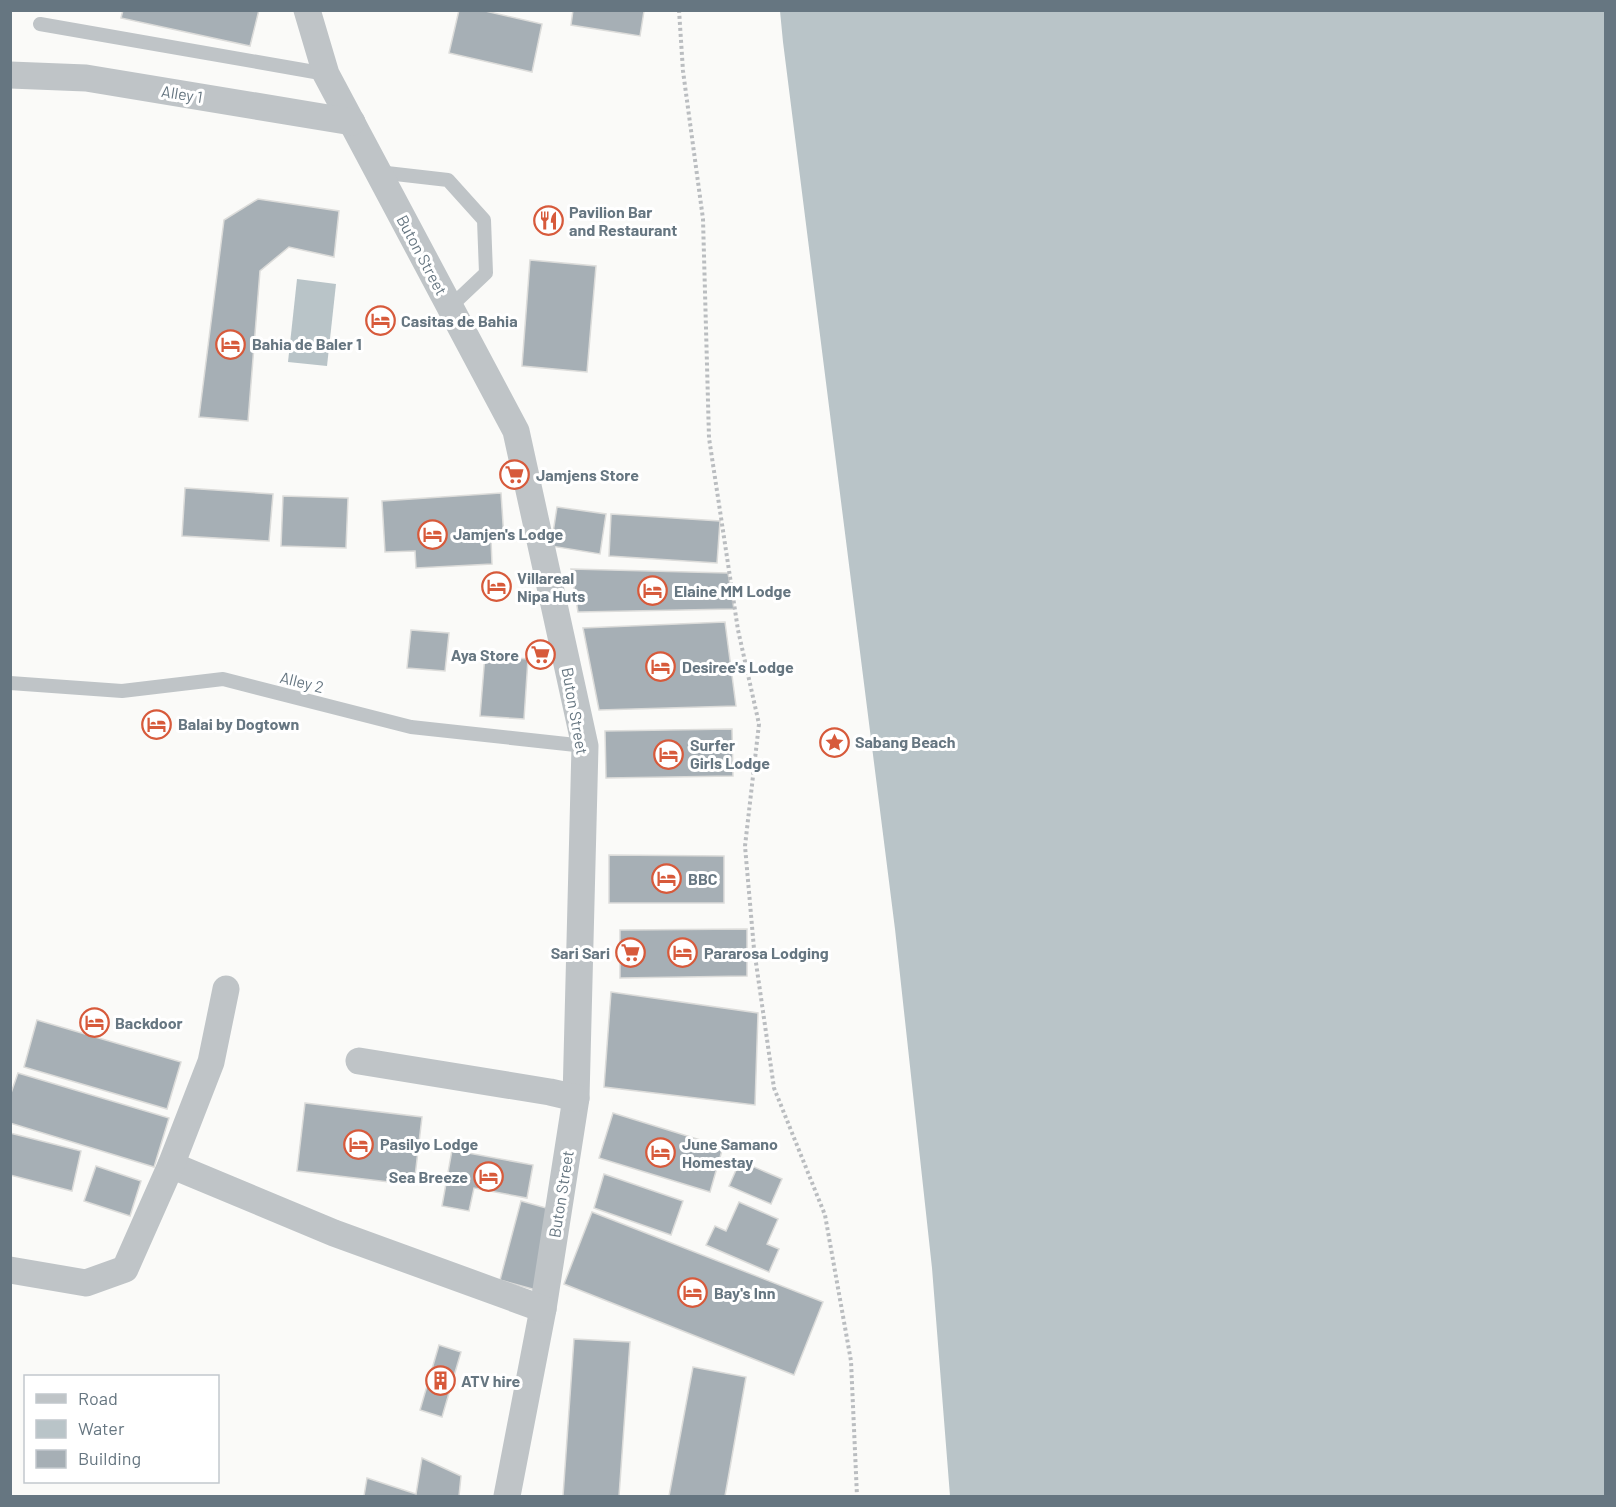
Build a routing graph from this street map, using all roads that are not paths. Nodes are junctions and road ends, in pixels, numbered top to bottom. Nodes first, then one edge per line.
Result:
1 (307, 10) edge
2 (40, 24) dead end
3 (326, 74) junction
4 (10, 75) edge
5 (352, 122) junction
6 (378, 172) junction
7 (450, 307) junction
8 (10, 682) edge
9 (585, 746) junction
10 (226, 989) dead end
11 (359, 1061) dead end
12 (576, 1098) junction
13 (171, 1165) junction
14 (10, 1270) edge
15 (543, 1309) junction
16 (507, 1497) edge

1 - 3 street, Buton Street
2 - 3 lane
3 - 5 street, Buton Street
4 - 5 street, Alley 1
5 - 6 street, Buton Street
6 - 7 street, Buton Street
6 - 7 lane
7 - 9 street, Buton Street
8 - 9 lane, Alley 2
9 - 12 street, Buton Street
10 - 13 street
11 - 12 street
12 - 15 street, Buton Street
13 - 14 street
13 - 15 street
15 - 16 street, Buton Street

